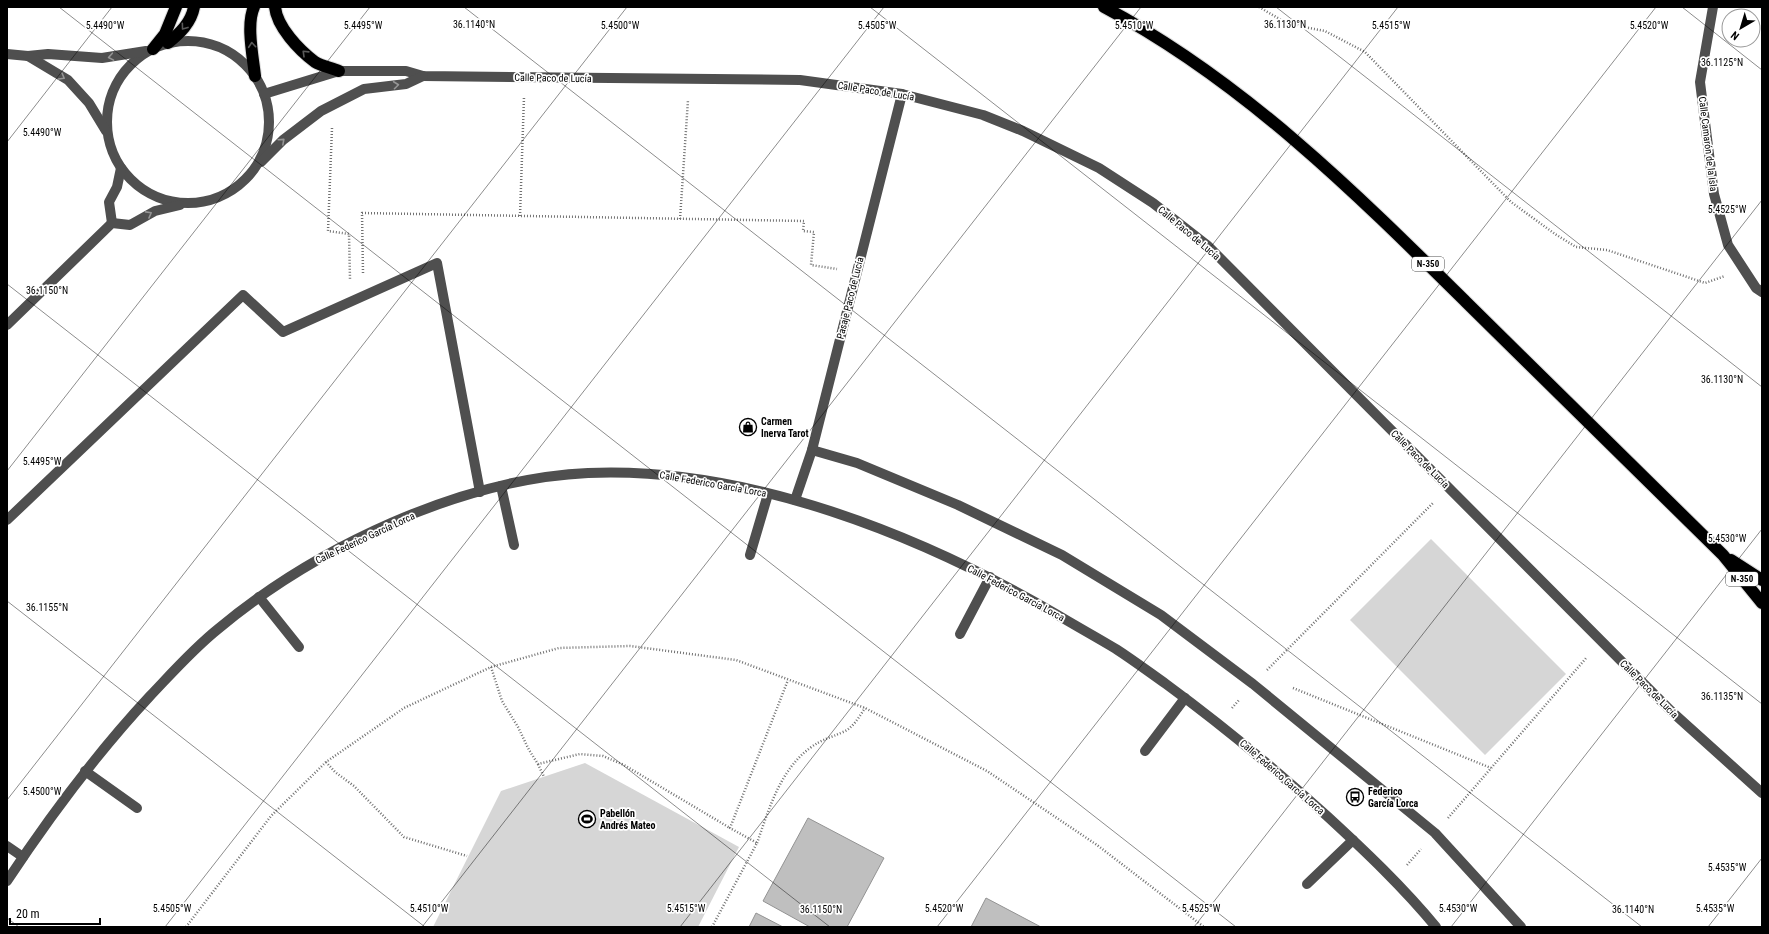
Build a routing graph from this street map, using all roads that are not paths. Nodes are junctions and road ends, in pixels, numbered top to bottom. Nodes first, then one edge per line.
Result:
1 (176, 7) edge
2 (194, 7) edge
3 (275, 7) edge
4 (1104, 7) edge
5 (1713, 7) edge
6 (250, 9) edge
7 (168, 43) junction
8 (151, 50) junction
9 (7, 54) edge
10 (28, 56) junction
11 (339, 71) junction
12 (255, 76) junction
13 (423, 76) junction
14 (264, 94) junction
15 (902, 94) junction
16 (107, 132) junction
17 (121, 168) junction
18 (254, 169) junction
19 (188, 204) junction
20 (112, 223) junction
21 (1762, 292) edge
22 (7, 325) edge
23 (812, 450) junction
24 (501, 486) junction
25 (480, 492) junction
26 (768, 494) junction
27 (795, 500) junction
28 (7, 520) edge
29 (514, 545) dead end
30 (750, 555) dead end
31 (1723, 555) junction
32 (990, 577) junction
33 (1762, 580) edge
34 (259, 597) junction
35 (1762, 603) edge
36 (960, 634) dead end
37 (299, 647) dead end
38 (1185, 698) junction
39 (1145, 751) dead end
40 (85, 771) junction
41 (1762, 793) edge
42 (137, 808) dead end
43 (1353, 840) junction
44 (7, 846) edge
45 (23, 857) junction
46 (7, 881) edge
47 (1306, 884) dead end
48 (1436, 927) edge
49 (1521, 927) edge

1 - 8 highway
2 -> 7 highway
11 -> 3 highway
4 - 31 highway, N-350
5 - 21 street, Calle Camarón de la Isla
12 -> 6 highway
7 - 8 street
7 - 12 street
8 -> 10 street
8 - 16 street
9 - 10 street
10 -> 16 street
11 - 13 street, Calle Paco de Lucía
11 - 14 street, Calle Paco de Lucía
12 - 14 street
13 - 15 street, Calle Paco de Lucía
18 -> 13 street, Calle Paco de Lucía
14 - 18 street
15 - 23 street, Pasaje Paco de Lucía
15 - 41 street, Calle Paco de Lucía
16 - 17 street
17 - 19 street
17 - 20 street
18 - 19 street
20 -> 19 street
20 - 22 street
23 - 27 street, Pasaje Paco de Lucía
23 - 49 street
24 - 25 street, Calle Federico García Lorca
24 - 26 street, Calle Federico García Lorca
24 - 29 street
25 - 28 street
25 - 34 street, Calle Federico García Lorca
26 - 27 street, Calle Federico García Lorca
26 - 30 street
27 - 32 street, Calle Federico García Lorca
31 - 33 highway, N-350
31 - 35 highway, N-350
32 - 36 street
32 - 38 street, Calle Federico García Lorca
34 - 37 street
34 - 40 street, Calle Federico García Lorca
38 - 39 street
38 - 43 street, Calle Federico García Lorca
40 - 42 street
40 - 45 street, Calle Federico García Lorca
43 - 47 street
43 - 48 street, Calle Federico García Lorca
44 - 45 street
45 - 46 street, Calle Federico García Lorca

